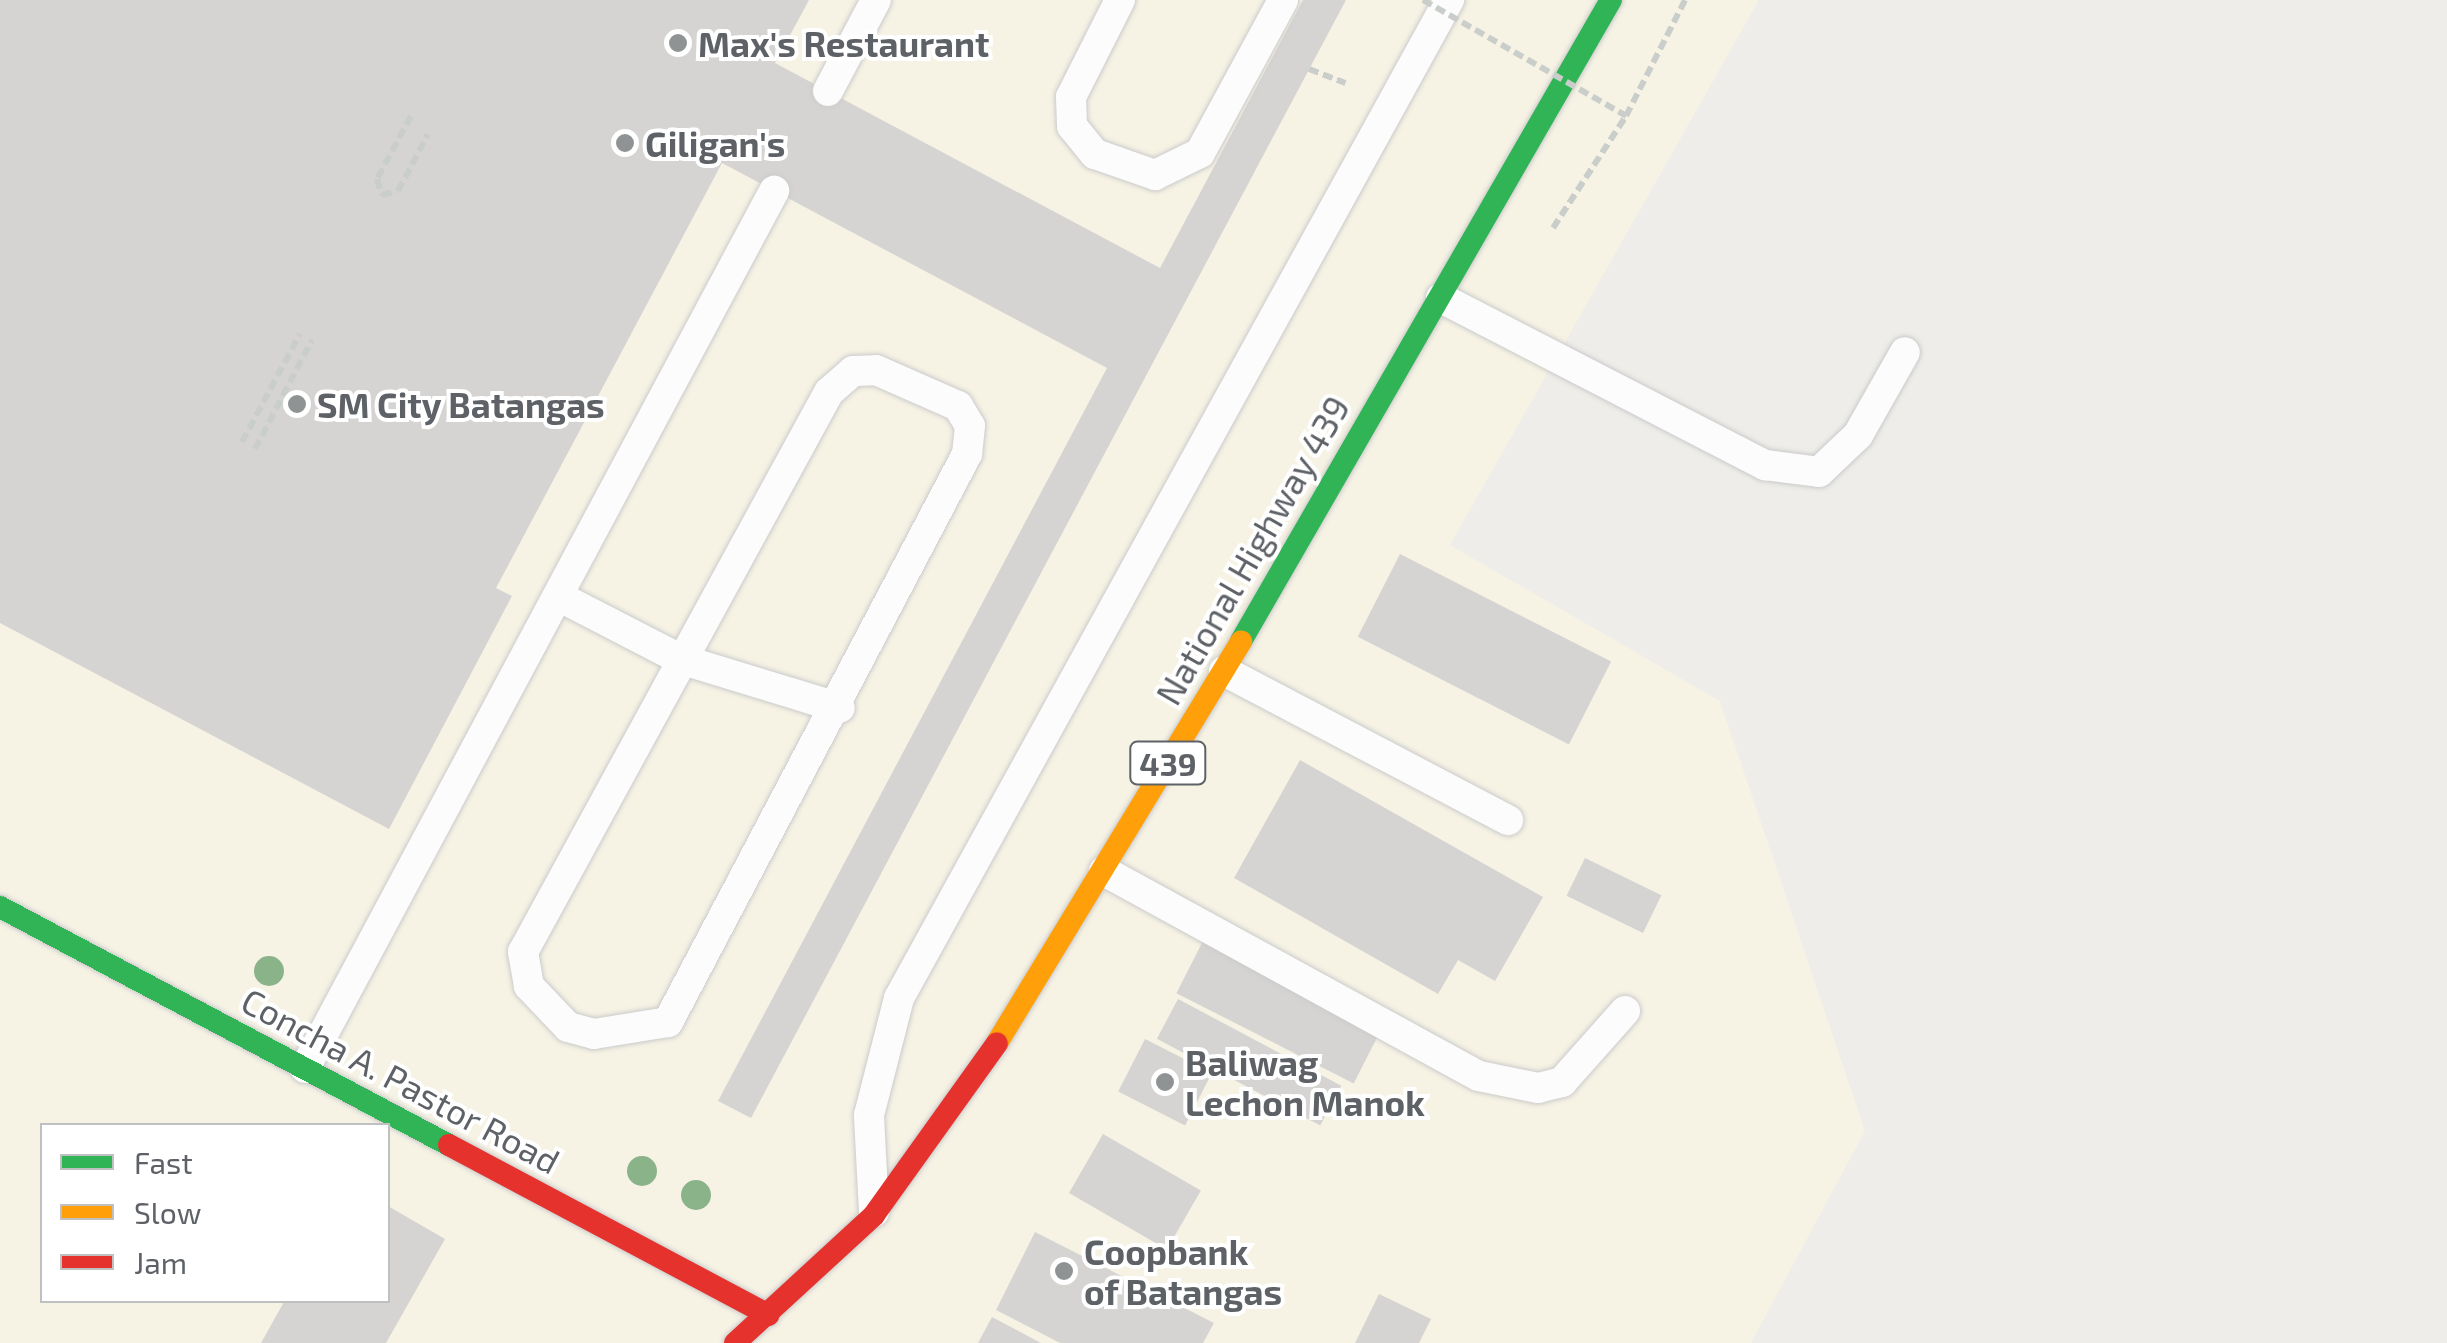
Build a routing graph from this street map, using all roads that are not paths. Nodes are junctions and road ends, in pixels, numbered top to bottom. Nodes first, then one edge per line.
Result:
1 (876, 0) edge
2 (1120, 0) edge
3 (1282, 0) edge
4 (1448, 0) edge
5 (1611, 0) edge
6 (828, 91) dead end
7 (774, 191) dead end
8 (1441, 298) junction
9 (1905, 352) dead end
10 (558, 596) junction
11 (680, 660) junction
12 (1224, 671) junction
13 (840, 708) junction
14 (1508, 820) dead end
15 (1104, 870) junction
16 (0, 907) edge
17 (1625, 1011) dead end
18 (305, 1068) junction
19 (874, 1215) junction
20 (769, 1314) junction
21 (735, 1343) edge

1 - 6 lane
2 - 3 lane
4 - 19 lane
5 - 8 main road, National Highway 439 / 439
7 - 10 lane
8 - 9 lane
8 - 12 main road, National Highway 439 / 439
10 - 11 lane
10 - 18 lane
11 - 13 lane
11 - 13 lane
11 - 13 lane
12 - 14 lane
12 - 15 main road, National Highway 439 / 439
15 - 17 lane
15 - 19 main road, National Highway 439 / 439
16 - 18 main road, Concha A. Pastor Road
18 - 20 main road, Concha A. Pastor Road
19 - 20 main road, National Highway 439 / 439
20 - 21 main road, National Highway 439 / 439

